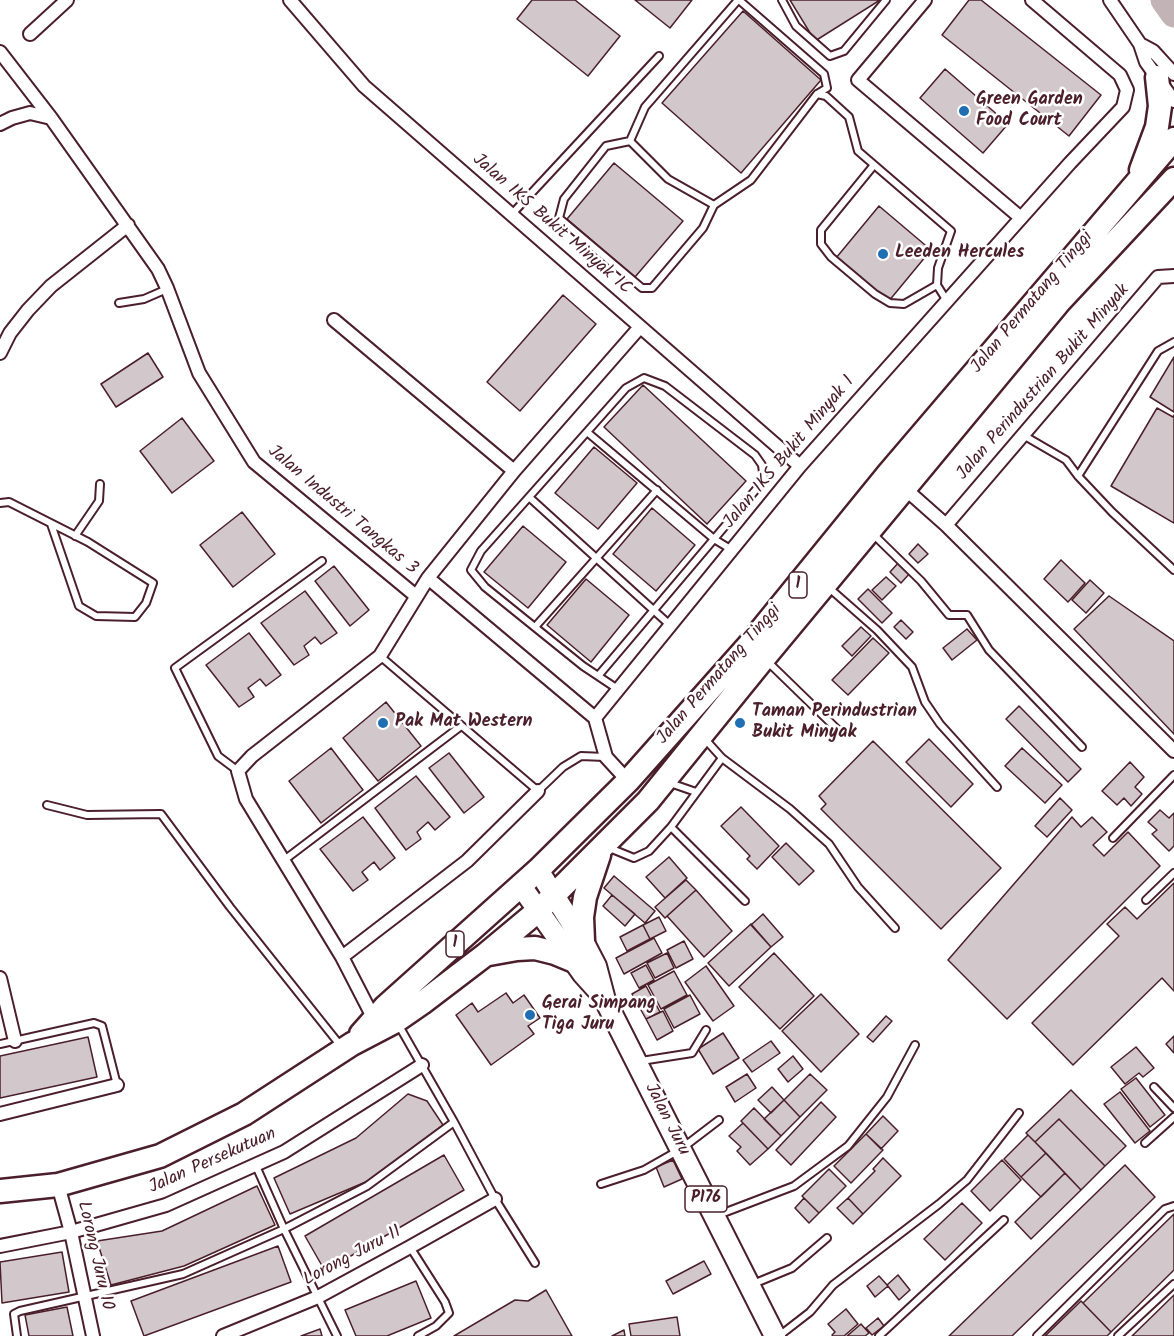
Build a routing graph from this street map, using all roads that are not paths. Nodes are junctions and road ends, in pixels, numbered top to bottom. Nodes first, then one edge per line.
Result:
1 (67, 0) edge
2 (290, 0) edge
3 (739, 0) edge
4 (782, 0) edge
5 (886, 0) edge
6 (1032, 0) edge
7 (1110, 0) edge
8 (922, 1) edge
9 (30, 34) dead end
10 (0, 52) edge
11 (659, 56) dead end
12 (1169, 73) edge
13 (817, 94) junction
14 (1174, 101) edge
15 (51, 118) junction
16 (0, 124) edge
17 (1174, 139) edge
18 (630, 141) junction
19 (874, 165) junction
20 (1136, 183) junction
21 (1169, 187) edge
22 (714, 205) junction
23 (512, 215) junction
24 (1021, 218) junction
25 (128, 225) junction
26 (1174, 276) edge
27 (937, 285) junction
28 (167, 288) junction
29 (947, 301) junction
30 (119, 303) dead end
31 (334, 320) dead end
32 (640, 327) junction
33 (1174, 342) edge
34 (0, 352) edge
35 (587, 432) junction
36 (1023, 435) junction
37 (800, 466) junction
38 (514, 471) junction
39 (1078, 476) junction
40 (896, 481) junction
41 (100, 484) dead end
42 (657, 490) junction
43 (529, 497) junction
44 (0, 503) edge
45 (51, 524) junction
46 (861, 524) junction
47 (946, 525) junction
48 (75, 536) junction
49 (714, 539) junction
50 (732, 550) junction
51 (596, 558) junction
52 (322, 561) dead end
53 (1174, 570) edge
54 (818, 577) junction
55 (428, 578) junction
56 (416, 596) junction
57 (653, 610) junction
58 (671, 626) junction
59 (535, 627) junction
60 (756, 652) junction
61 (380, 656) junction
62 (598, 676) junction
63 (619, 690) junction
64 (595, 718) junction
65 (461, 726) junction
66 (838, 730) dead end
67 (702, 736) junction
68 (1082, 747) dead end
69 (1174, 751) edge
70 (606, 757) junction
71 (723, 758) junction
72 (238, 771) junction
73 (1174, 775) edge
74 (628, 781) junction
75 (664, 781) junction
76 (997, 788) dead end
77 (538, 790) junction
78 (696, 792) junction
79 (47, 805) dead end
80 (671, 827) junction
81 (1113, 838) dead end
82 (603, 845) junction
83 (283, 862) junction
84 (538, 870) junction
85 (1174, 873) edge
86 (521, 886) junction
87 (745, 900) dead end
88 (1146, 900) dead end
89 (547, 902) junction
90 (895, 928) dead end
91 (578, 951) junction
92 (485, 955) junction
93 (342, 957) junction
94 (0, 978) edge
95 (385, 1020) junction
96 (706, 1030) dead end
97 (15, 1041) junction
98 (0, 1044) edge
99 (915, 1045) dead end
100 (348, 1047) junction
101 (637, 1061) junction
102 (422, 1065) junction
103 (117, 1085) joint
104 (1154, 1087) dead end
105 (1174, 1108) edge
106 (1019, 1113) dead end
107 (0, 1114) edge
108 (1174, 1117) edge
109 (719, 1119) dead end
110 (454, 1122) junction
111 (1146, 1143) dead end
112 (681, 1149) junction
113 (256, 1166) junction
114 (602, 1184) dead end
115 (58, 1185) junction
116 (0, 1191) edge
117 (495, 1198) junction
118 (1174, 1206) edge
119 (715, 1216) junction
120 (1004, 1220) dead end
121 (284, 1229) junction
122 (71, 1232) junction
123 (827, 1238) dead end
124 (0, 1246) edge
125 (410, 1247) junction
126 (536, 1263) dead end
127 (1174, 1284) edge
128 (750, 1286) junction
129 (318, 1297) junction
130 (84, 1298) junction
131 (17, 1336) edge
132 (93, 1336) edge
133 (223, 1336) edge
134 (337, 1336) edge
135 (418, 1336) edge
136 (777, 1336) edge
137 (879, 1336) edge
138 (1037, 1336) edge
139 (1118, 1336) edge

1 - 9 street
2 - 23 street, Jalan IKS Bukit Minyak 1C
3 - 13 lane
3 - 18 lane
4 - 5 lane
6 - 24 street, Jalan IKS Bukit Minyak 1
7 - 12 street
8 - 24 street
10 - 15 street, Jalan Industri Tangkas 3
11 - 23 lane
12 - 14 street
12 - 20 highway
13 - 19 lane
13 - 22 lane
15 - 16 street
15 - 25 street, Jalan Industri Tangkas 3
17 - 20 highway, Jalan Permatang Tinggi / 1
18 - 22 lane
18 - 22 lane
19 - 27 lane
19 - 27 lane
20 - 40 highway, Jalan Permatang Tinggi / 1
21 - 40 highway, Jalan Permatang Tinggi / 1
23 - 32 street, Jalan IKS Bukit Minyak 1C
24 - 29 street, Jalan IKS Bukit Minyak 1
25 - 28 street, Jalan Industri Tangkas 3
25 - 34 street
26 - 36 street, Jalan Perindustrian Bukit Minyak
27 - 29 lane
28 - 30 lane
28 - 56 street, Jalan Industri Tangkas 3
29 - 37 street, Jalan IKS Bukit Minyak 1
31 - 38 street
32 - 37 street, Jalan IKS Bukit Minyak 1C
32 - 38 street
33 - 39 lane
35 - 42 lane
35 - 43 lane
35 - 49 lane
36 - 39 lane
36 - 47 street, Jalan Perindustrian Bukit Minyak
37 - 50 street, Jalan IKS Bukit Minyak 1
38 - 55 street
39 - 53 lane
40 - 46 highway, Jalan Permatang Tinggi / 1
40 - 47 street
41 - 48 lane
42 - 49 lane
42 - 51 lane
43 - 51 lane
43 - 59 lane
44 - 45 lane
45 - 48 lane
45 - 48 lane
46 - 54 highway, Jalan Permatang Tinggi / 1
46 - 68 lane
47 - 69 street
49 - 50 lane
49 - 57 lane
50 - 58 street, Jalan IKS Bukit Minyak 1
51 - 57 lane
51 - 59 lane
52 - 72 lane
54 - 60 highway, Jalan Permatang Tinggi / 1
54 - 76 lane
55 - 56 street
55 - 64 street
56 - 61 street
57 - 58 lane
57 - 62 lane
58 - 63 street, Jalan IKS Bukit Minyak 1
59 - 62 lane
60 - 66 lane
60 - 67 highway, Jalan Permatang Tinggi / 1
60 - 74 highway, Jalan Permatang Tinggi / 1
61 - 65 lane
61 - 72 street
62 - 63 lane
63 - 64 street, Jalan IKS Bukit Minyak 1
64 - 70 street
65 - 77 lane
65 - 83 lane
67 - 71 lane
67 - 75 highway, Jalan Permatang Tinggi / 1
70 - 74 street
70 - 77 lane
71 - 78 lane
71 - 90 lane
72 - 83 street
73 - 81 lane
74 - 84 highway, Jalan Permatang Tinggi / 1
75 - 78 lane
75 - 82 highway, Jalan Permatang Tinggi / 1
77 - 93 street
78 - 80 lane
79 - 100 lane
80 - 82 lane
80 - 87 lane
82 - 89 highway, Jalan Permatang Tinggi / 1
82 - 91 highway
83 - 93 street
84 - 86 highway, Jalan Permatang Tinggi / 1
84 - 89 main road, Jalan Juru / P176
85 - 88 lane
86 - 89 main road, Jalan Juru / P176
86 - 95 highway, Jalan Permatang Tinggi / 1
89 - 91 main road, Jalan Juru / P176
89 - 92 highway, Jalan Permatang Tinggi / 1
91 - 92 highway
91 - 101 main road, Jalan Juru / P176
92 - 95 highway, Jalan Permatang Tinggi / 1
93 - 95 street
94 - 97 street
95 - 100 highway, Jalan Permatang Tinggi / 1
95 - 102 lane
96 - 101 lane
97 - 98 lane
97 - 103 lane
99 - 119 lane
100 - 115 highway, Jalan Permatang Tinggi / 1
101 - 112 main road, Jalan Juru / P176
102 - 110 lane
102 - 113 street, Jalan Persekutuan
103 - 107 street
104 - 105 lane
106 - 136 lane
108 - 111 lane
109 - 112 lane
110 - 117 lane
110 - 121 lane
112 - 114 lane
112 - 119 main road, Jalan Juru / P176
113 - 121 lane
113 - 122 street, Jalan Persekutuan
115 - 116 highway, Jalan Permatang Tinggi / 1
115 - 122 street, Lorong Juru 10
117 - 125 street, Lorong Juru 11
117 - 126 lane
118 - 138 lane
119 - 128 main road, Jalan Juru / P176
120 - 137 lane
121 - 129 lane
121 - 130 lane
122 - 124 street, Jalan Persekutuan
122 - 130 street, Lorong Juru 10
123 - 128 lane
125 - 129 street, Lorong Juru 11
125 - 135 lane
127 - 139 lane
128 - 136 main road, Jalan Juru / P176
129 - 133 street, Lorong Juru 11
129 - 134 lane
130 - 131 lane
130 - 132 street, Lorong Juru 10

